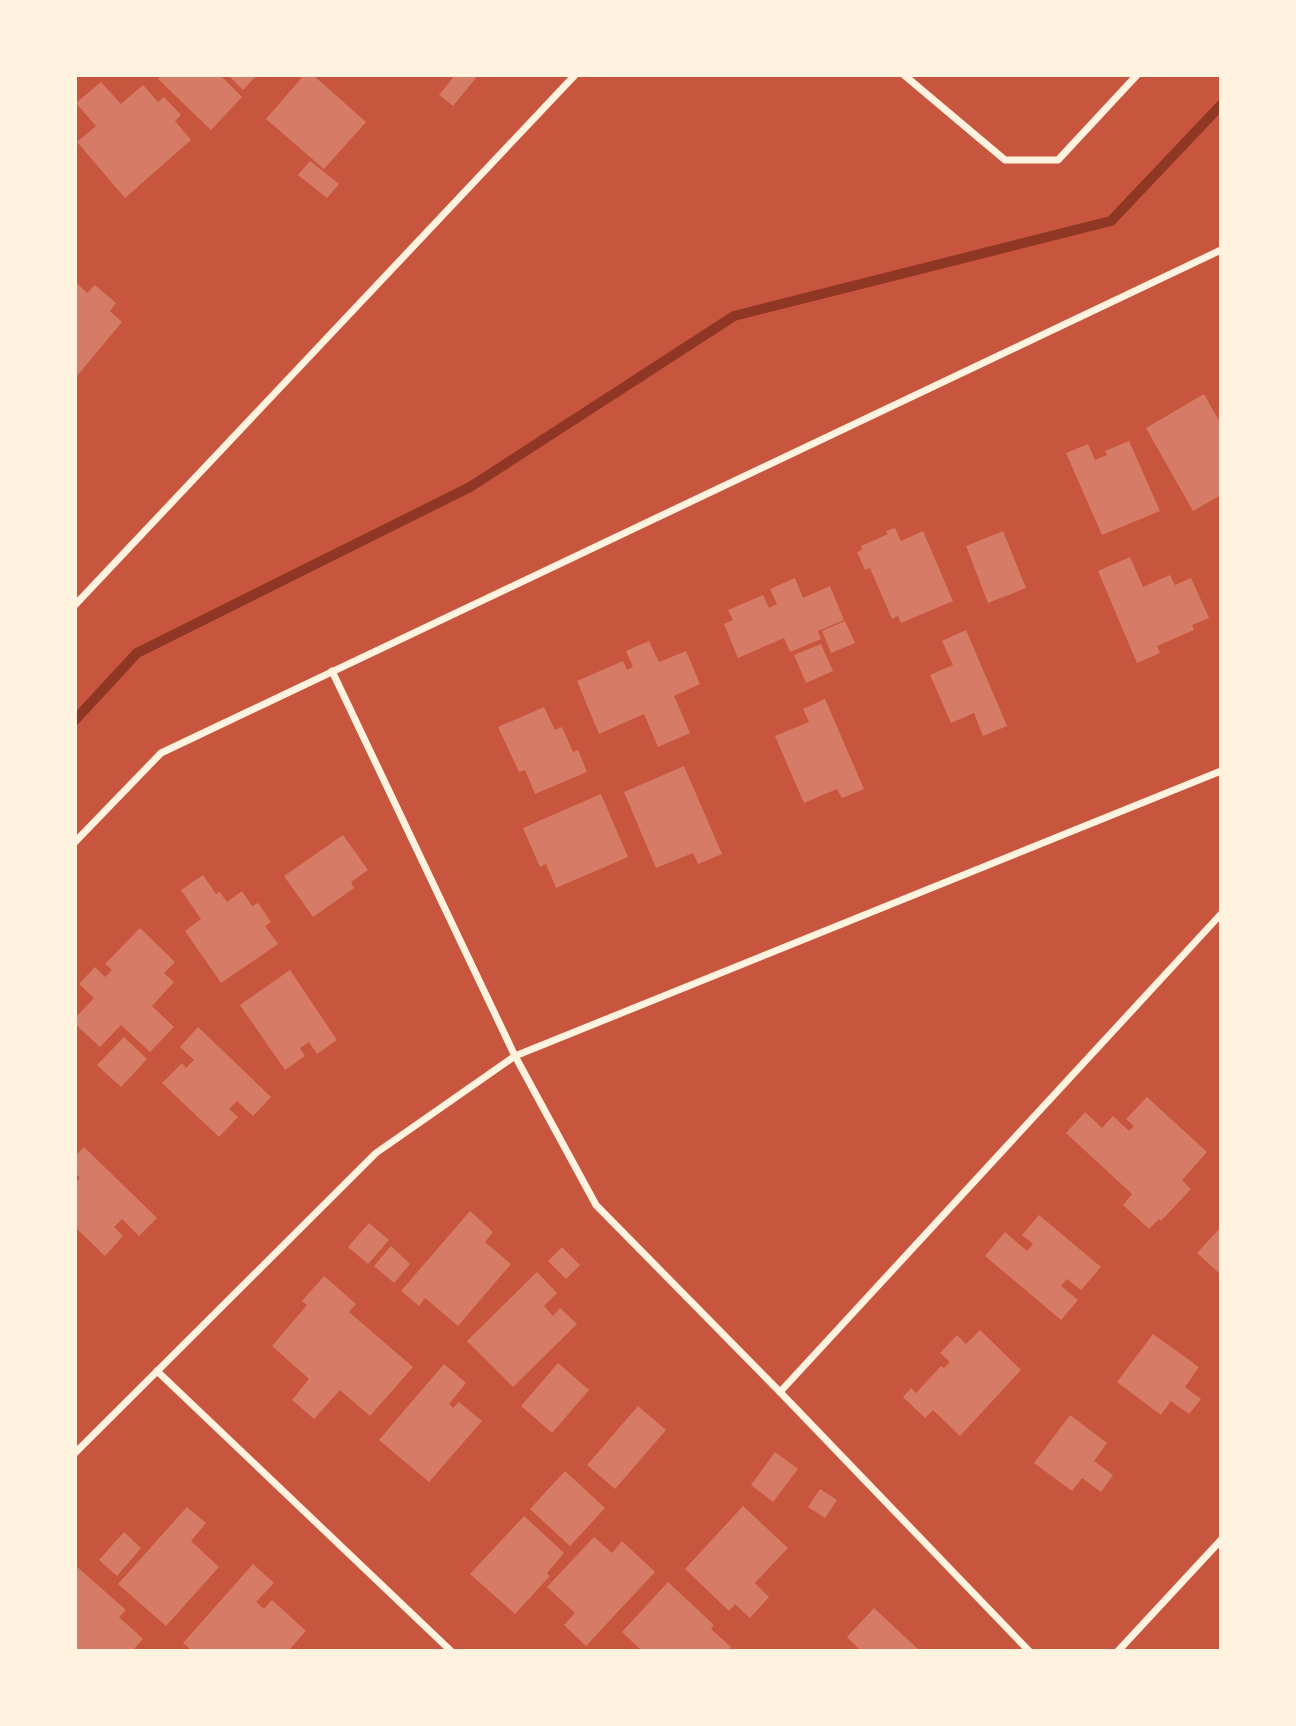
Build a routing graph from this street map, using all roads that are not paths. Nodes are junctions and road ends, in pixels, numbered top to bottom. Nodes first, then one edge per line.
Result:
1 (575, 75) edge
2 (904, 75) edge
3 (1137, 75) edge
4 (1221, 250) edge
5 (75, 605) edge
6 (332, 671) junction
7 (1221, 771) edge
8 (75, 842) edge
9 (1221, 914) edge
10 (515, 1056) junction
11 (157, 1371) junction
12 (780, 1392) junction
13 (75, 1453) edge
14 (1221, 1540) edge
15 (451, 1651) edge
16 (1029, 1651) edge
17 (1118, 1651) edge

1 - 5 street
2 - 3 street
4 - 6 street
6 - 8 street
6 - 10 street
7 - 10 street
9 - 12 street
10 - 11 street
10 - 12 street
11 - 13 street
11 - 15 street
12 - 16 street
14 - 17 street

